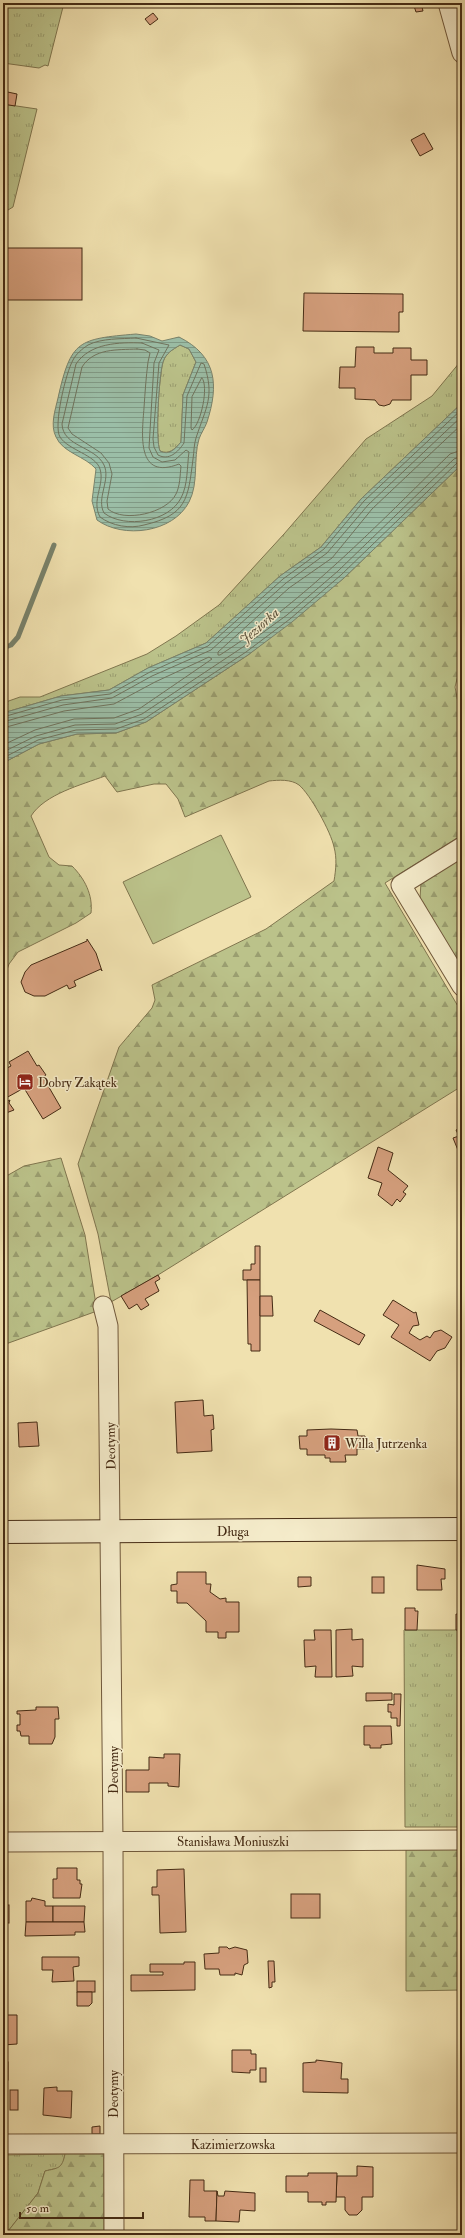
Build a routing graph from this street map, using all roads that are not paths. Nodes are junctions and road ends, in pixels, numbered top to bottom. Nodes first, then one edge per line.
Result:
1 (448, 3) edge
2 (462, 53) edge
3 (462, 848) edge
4 (462, 986) edge
5 (103, 1306) dead end
6 (462, 1529) edge
7 (3, 1532) edge
8 (111, 1532) junction
9 (462, 1840) edge
10 (3, 1842) edge
11 (113, 1842) junction
12 (462, 2143) edge
13 (3, 2144) edge
14 (113, 2144) junction
15 (114, 2235) edge

1 - 2 street
3 - 4 street
5 - 8 street, Deotymy
6 - 8 street, Długa
7 - 8 street, Długa
8 - 11 street, Deotymy
9 - 11 street, Stanisława Moniuszki
10 - 11 street, Stanisława Moniuszki
11 - 14 street, Deotymy
12 - 14 street, Kazimierzowska
13 - 14 street, Kazimierzowska
14 - 15 street, Deotymy

